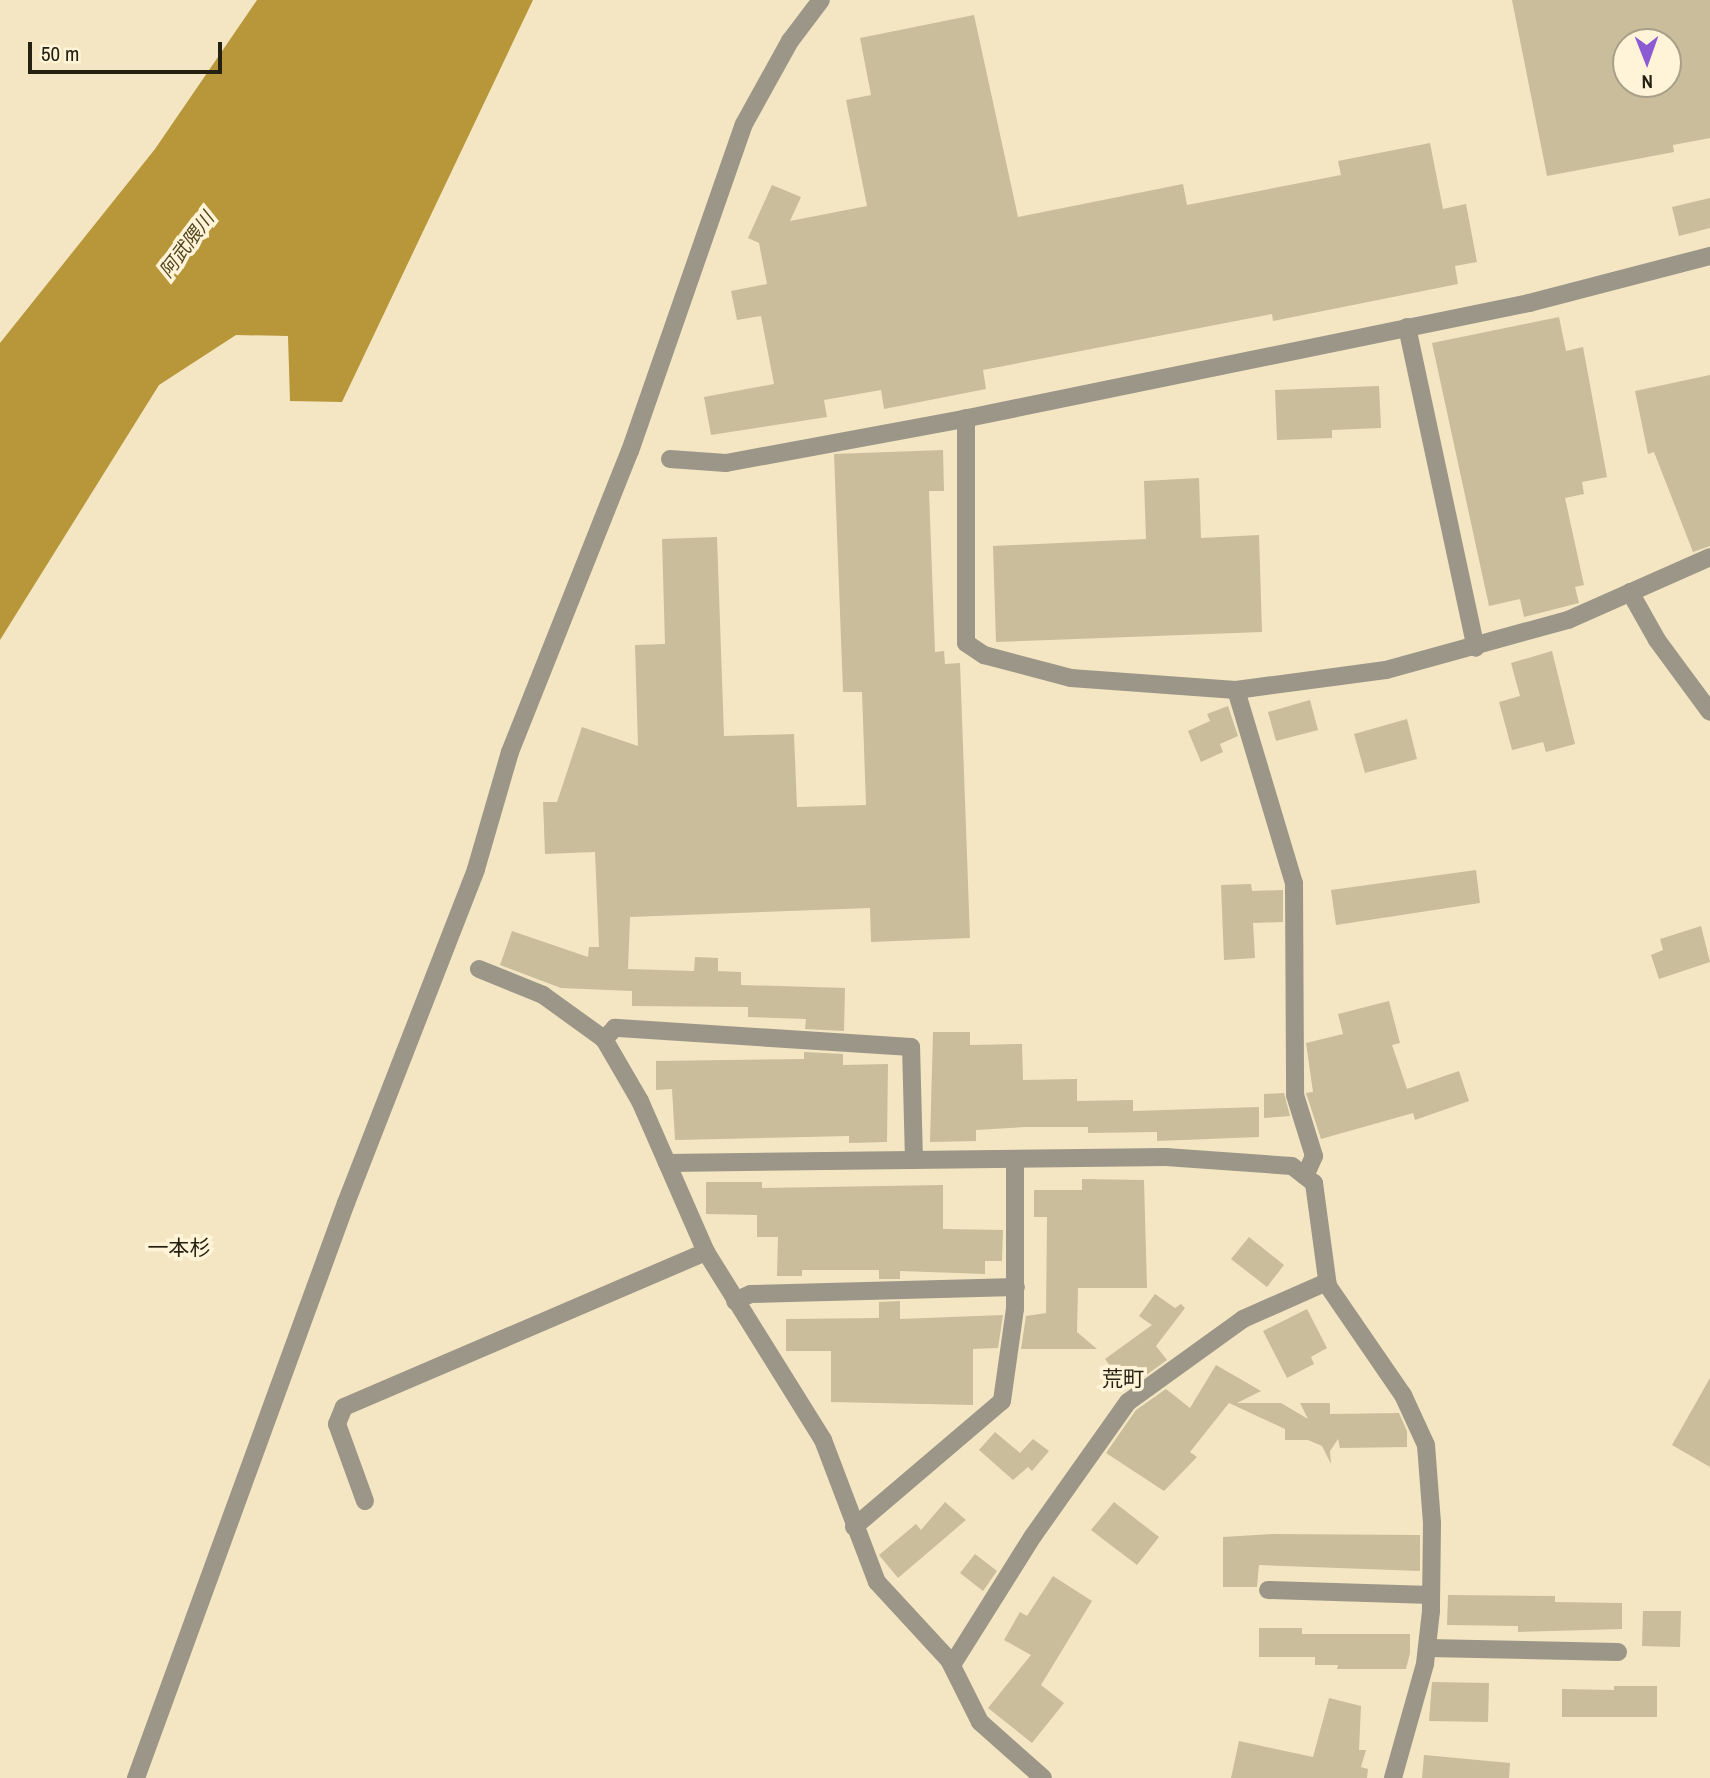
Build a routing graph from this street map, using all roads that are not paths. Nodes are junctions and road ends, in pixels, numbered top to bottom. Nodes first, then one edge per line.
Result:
1 (821, 0) edge
2 (1710, 256) edge
3 (1407, 327) junction
4 (966, 418) junction
5 (670, 458) dead end
6 (1710, 557) edge
7 (1630, 592) junction
8 (1476, 648) junction
9 (1236, 690) junction
10 (1710, 712) edge
11 (479, 968) dead end
12 (604, 1039) junction
13 (1015, 1159) junction
14 (914, 1160) junction
15 (667, 1163) junction
16 (1305, 1176) junction
17 (706, 1252) junction
18 (1327, 1282) junction
19 (1016, 1287) junction
20 (735, 1301) junction
21 (365, 1502) dead end
22 (854, 1527) junction
23 (1268, 1590) dead end
24 (1431, 1595) junction
25 (1427, 1648) junction
26 (1618, 1651) dead end
27 (952, 1665) junction
28 (136, 1778) edge
29 (1043, 1778) edge
30 (1393, 1778) edge

1 - 28 street
2 - 3 street
3 - 4 street
3 - 8 street
4 - 5 street
4 - 9 street
6 - 7 street
7 - 8 street
7 - 10 street
8 - 9 street
9 - 16 street
11 - 12 street
12 - 14 street
12 - 15 street
13 - 14 street
13 - 16 street
13 - 19 street
14 - 15 street
15 - 17 street
16 - 18 street
17 - 20 street
17 - 21 street
18 - 24 street
18 - 27 street
19 - 20 street
19 - 22 street
20 - 22 street
22 - 27 street
23 - 24 street
24 - 25 street
25 - 26 street
25 - 30 street
27 - 29 street

